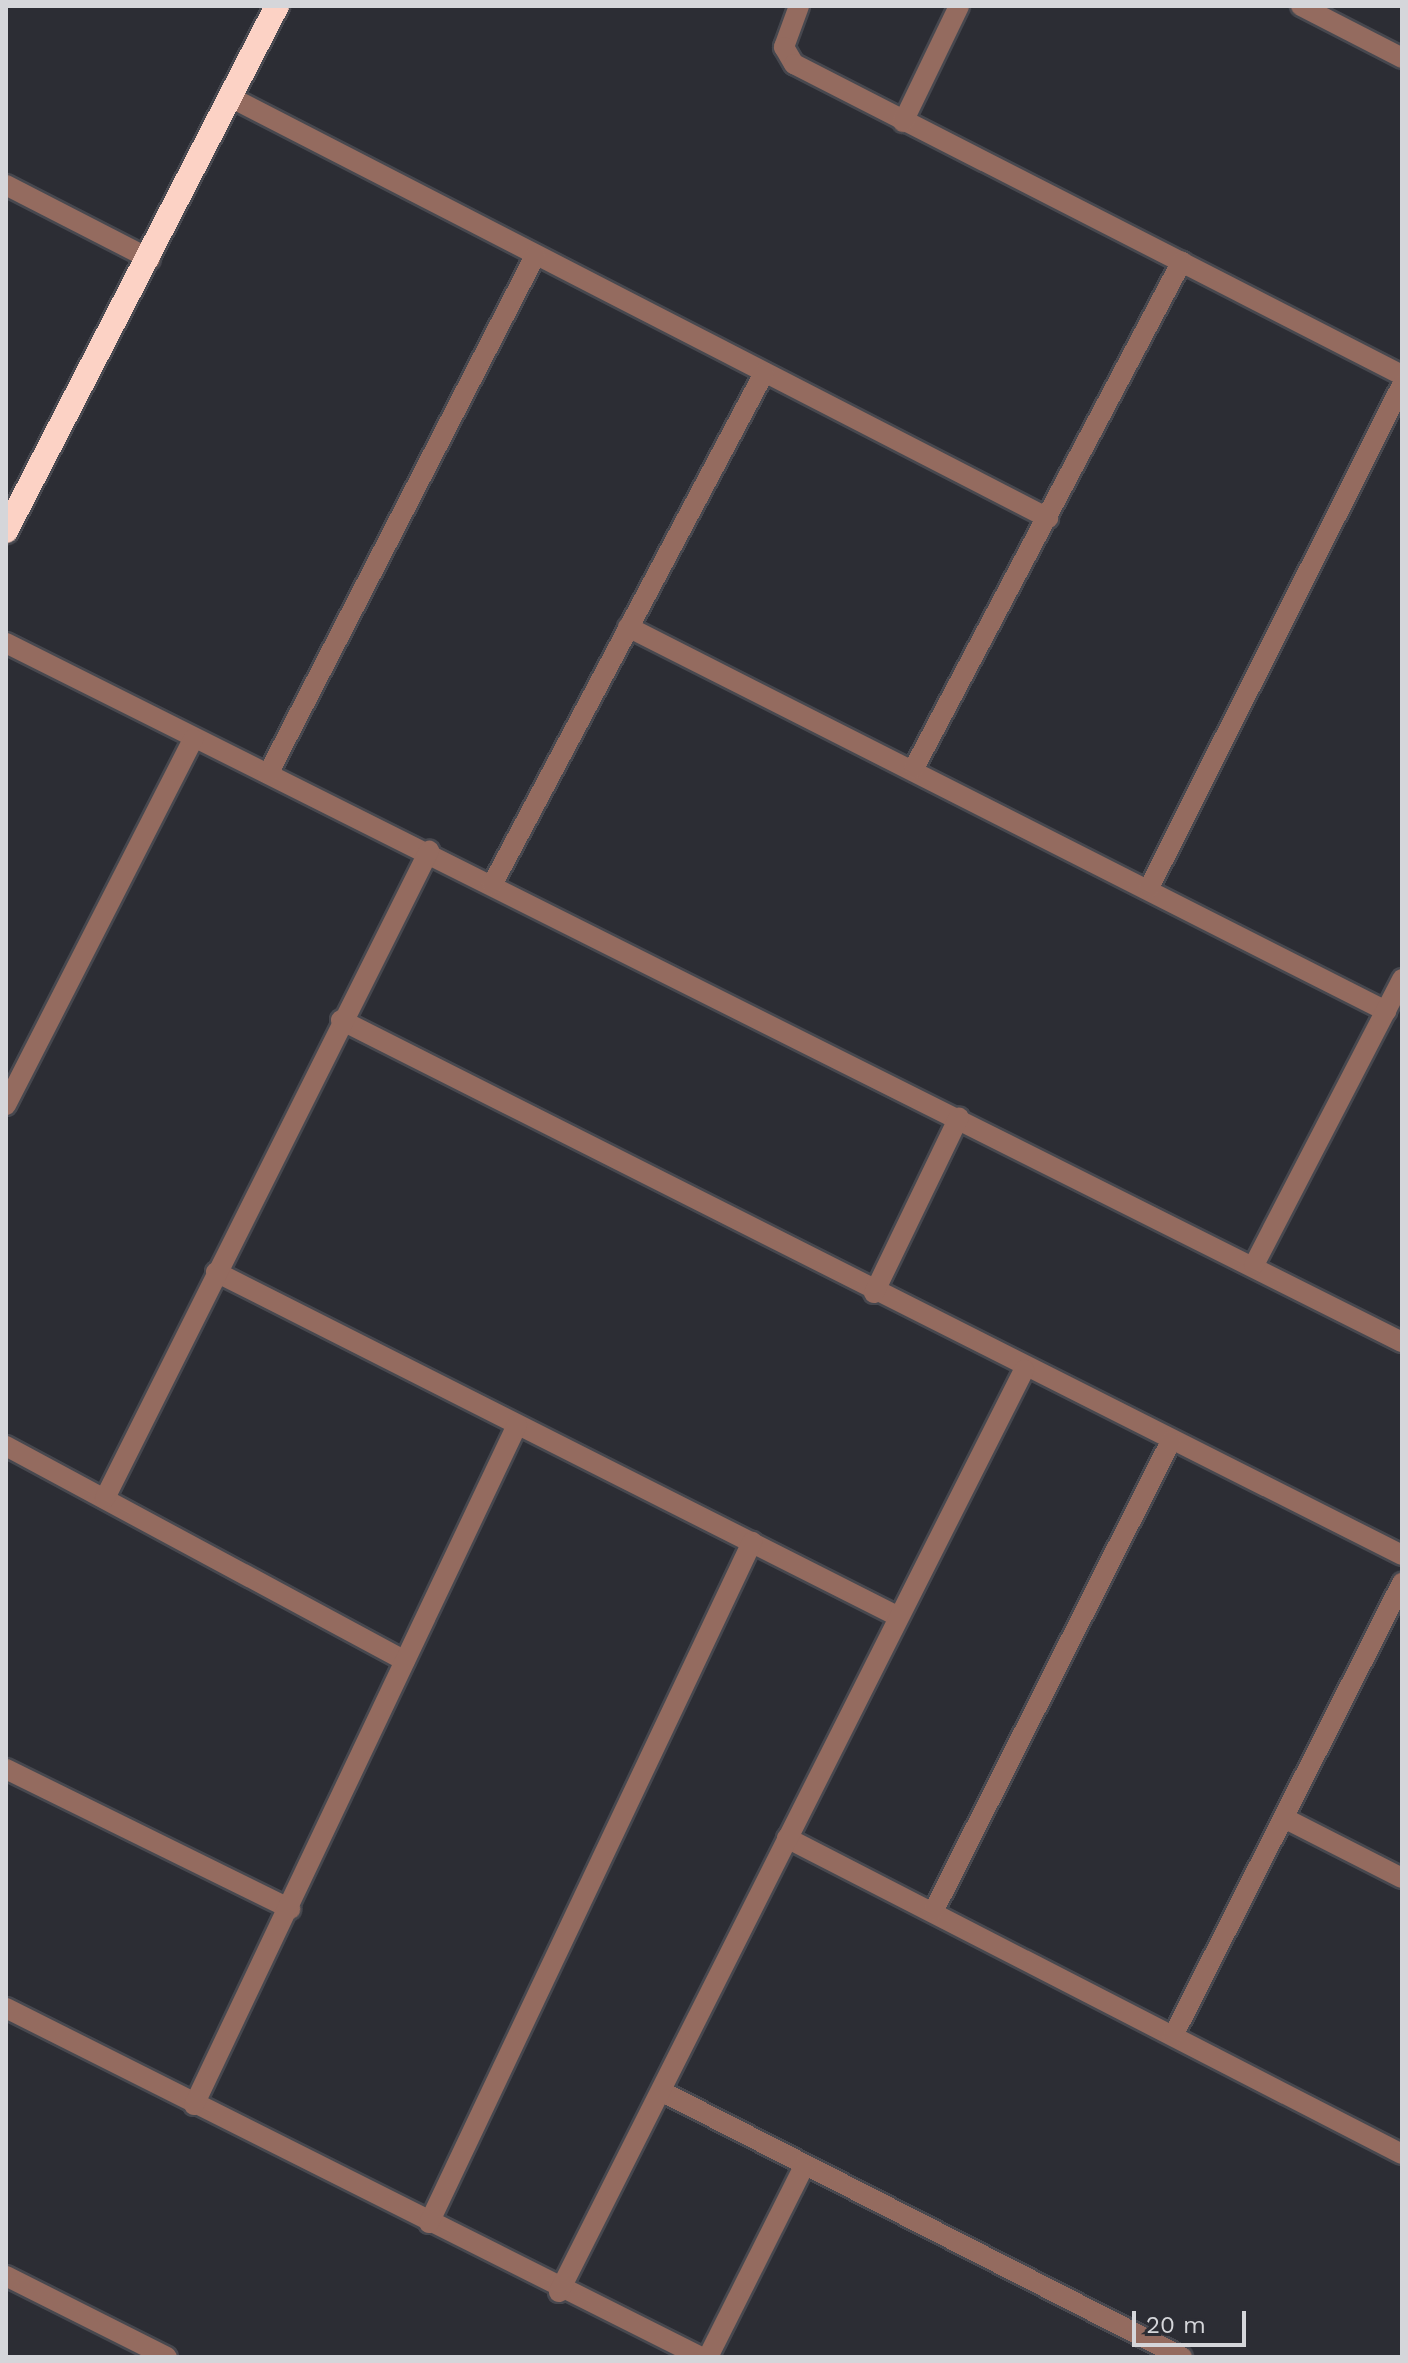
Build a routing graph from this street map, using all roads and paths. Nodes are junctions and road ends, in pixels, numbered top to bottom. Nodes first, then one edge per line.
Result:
1 (277, 6) edge
2 (799, 6) edge
3 (959, 6) edge
4 (1305, 7) edge
5 (1402, 58) edge
6 (232, 98) junction
7 (903, 122) junction
8 (6, 185) edge
9 (535, 256) junction
10 (150, 259) junction
11 (1182, 261) junction
12 (764, 373) junction
13 (1402, 375) edge
14 (1402, 385) edge
15 (1048, 518) junction
16 (9, 519) edge
17 (628, 627) junction
18 (6, 643) edge
19 (193, 739) junction
20 (914, 768) junction
21 (268, 774) junction
22 (429, 851) junction
23 (492, 885) junction
24 (1149, 888) junction
25 (1402, 979) edge
26 (1386, 1011) junction
27 (341, 1020) junction
28 (6, 1105) edge
29 (959, 1117) junction
30 (1254, 1265) junction
31 (216, 1272) junction
32 (874, 1293) junction
33 (1402, 1342) edge
34 (1024, 1370) junction
35 (517, 1425) junction
36 (1171, 1441) junction
37 (6, 1446) edge
38 (105, 1498) junction
39 (752, 1542) junction
40 (1402, 1555) edge
41 (1402, 1583) edge
42 (899, 1617) junction
43 (405, 1661) junction
44 (6, 1769) edge
45 (1284, 1818) junction
46 (787, 1838) junction
47 (1402, 1878) edge
48 (290, 1909) junction
49 (934, 1910) junction
50 (6, 2008) edge
51 (1173, 2036) junction
52 (661, 2091) junction
53 (194, 2105) junction
54 (1402, 2154) edge
55 (804, 2166) junction
56 (429, 2223) junction
57 (6, 2276) edge
58 (559, 2292) junction
59 (167, 2357) edge
60 (701, 2357) edge
61 (708, 2357) edge
62 (1182, 2357) edge

1 - 6 highway
2 - 7 street
3 - 7 street
4 - 5 street
6 - 9 street
6 - 10 highway
7 - 11 street
8 - 10 street
9 - 12 street
9 - 21 street
10 - 16 highway
11 - 13 street
11 - 15 street
12 - 15 street
12 - 17 street
14 - 24 street
15 - 20 street
17 - 20 street
17 - 23 street
18 - 19 street
19 - 21 street
19 - 28 street
20 - 24 street
21 - 22 street
22 - 23 street
22 - 27 street
23 - 29 street
24 - 26 street
25 - 26 street
26 - 30 street
27 - 31 street
27 - 32 street
29 - 30 street
29 - 32 street
30 - 33 street
31 - 35 street
31 - 38 street
32 - 34 street
34 - 36 street
34 - 42 street
35 - 39 street
35 - 43 street
36 - 40 street
36 - 49 street
37 - 38 street
38 - 43 street
39 - 42 street
39 - 56 street
41 - 45 street
42 - 46 street
43 - 48 street
44 - 48 street
45 - 47 street
45 - 51 street
46 - 49 street
46 - 52 street
48 - 53 street
49 - 51 street
50 - 53 street
51 - 54 street
52 - 55 street
52 - 58 street
53 - 56 street
55 - 61 street
55 - 62 street
56 - 58 street
57 - 59 street
58 - 60 street

